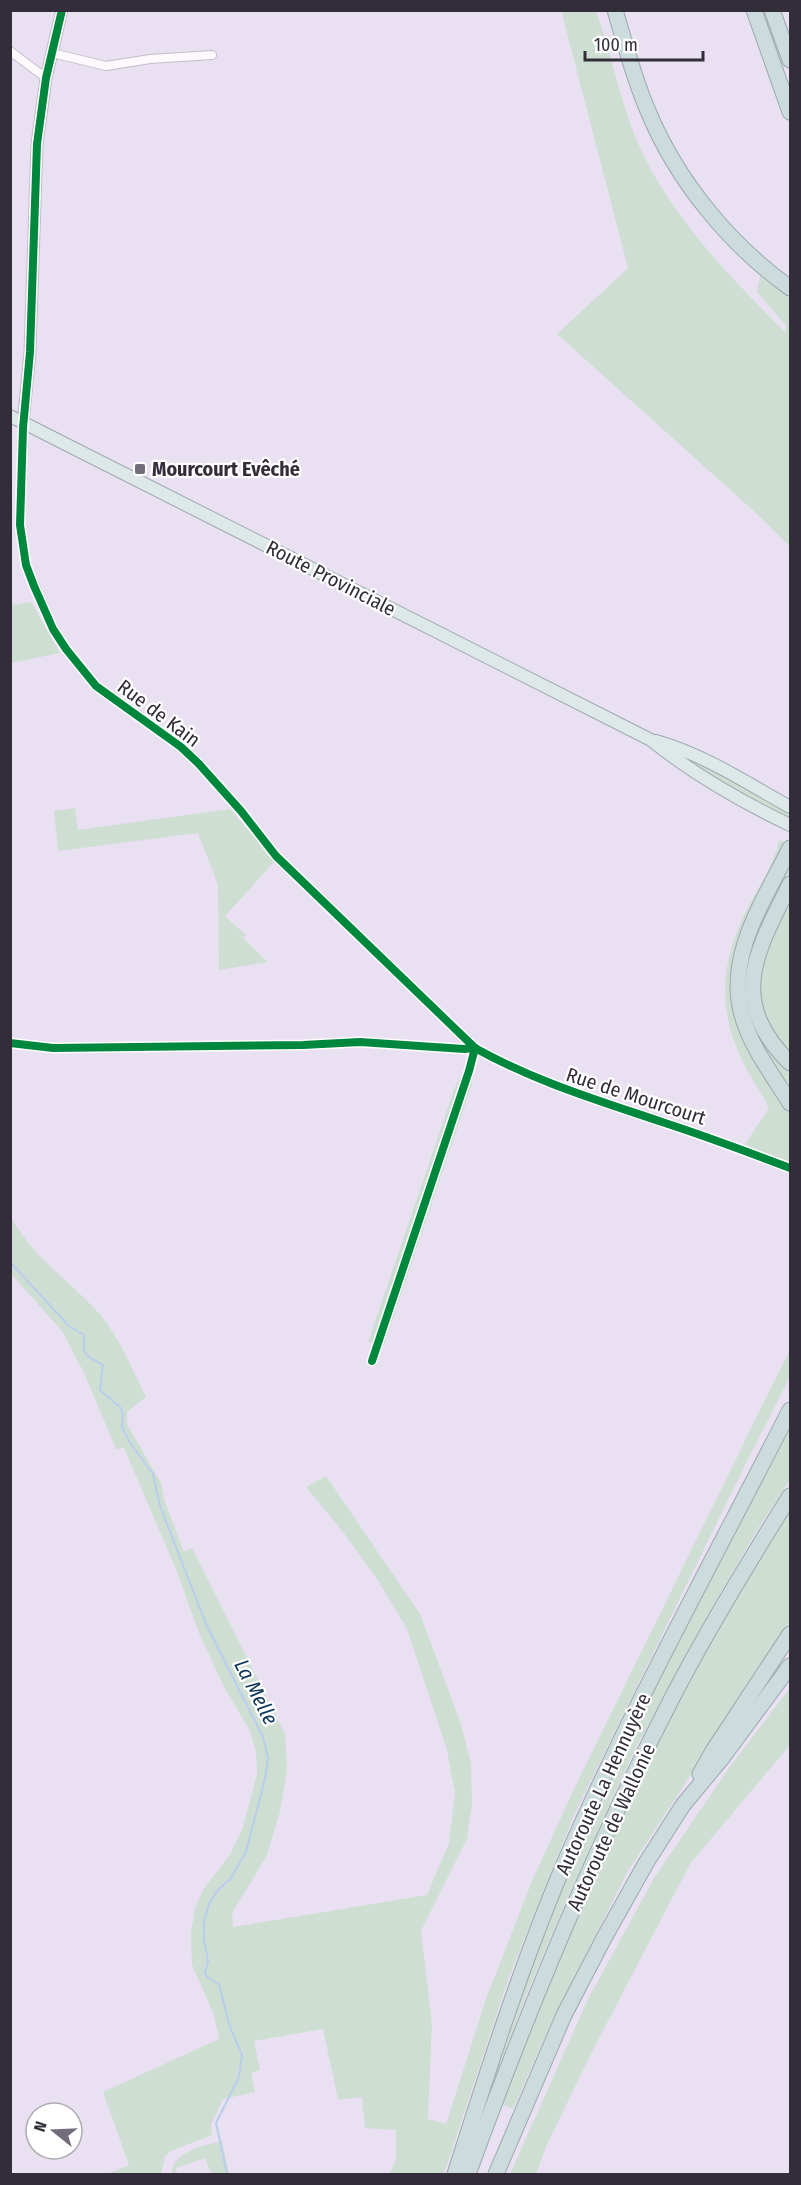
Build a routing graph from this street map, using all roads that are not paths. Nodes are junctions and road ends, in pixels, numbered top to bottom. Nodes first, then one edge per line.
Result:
1 (62, 10) edge
2 (615, 10) edge
3 (754, 10) edge
4 (772, 10) edge
5 (10, 51) edge
6 (52, 54) junction
7 (212, 55) dead end
8 (790, 60) edge
9 (46, 78) junction
10 (790, 112) edge
11 (790, 288) edge
12 (10, 416) edge
13 (23, 423) junction
14 (651, 740) junction
15 (790, 807) edge
16 (790, 825) edge
17 (790, 848) edge
18 (790, 884) edge
19 (10, 1043) edge
20 (475, 1048) junction
21 (790, 1063) edge
22 (790, 1103) edge
23 (790, 1168) edge
24 (372, 1361) dead end
25 (790, 1410) edge
26 (790, 1496) edge
27 (790, 1634) edge
28 (790, 1666) edge
29 (683, 1805) junction
30 (455, 2175) edge
31 (468, 2175) edge
32 (496, 2175) edge

1 - 6 street
2 - 11 highway
3 - 10 highway
4 - 8 highway
5 - 9 street
6 - 7 street
6 - 9 street
9 - 13 street
12 - 13 main road, Route Provinciale
13 - 14 main road, Route Provinciale
13 - 20 street, Rue de Kain
14 - 15 main road
14 - 16 main road
17 - 22 highway
18 - 21 highway
19 - 20 street
20 - 23 street, Rue de Mourcourt
20 - 24 street
25 - 30 highway, Autoroute La Hennuyère
26 - 31 highway, Autoroute de Wallonie
27 - 29 highway
28 - 29 highway, Autoroute de Wallonie
29 - 32 highway, Autoroute de Wallonie

